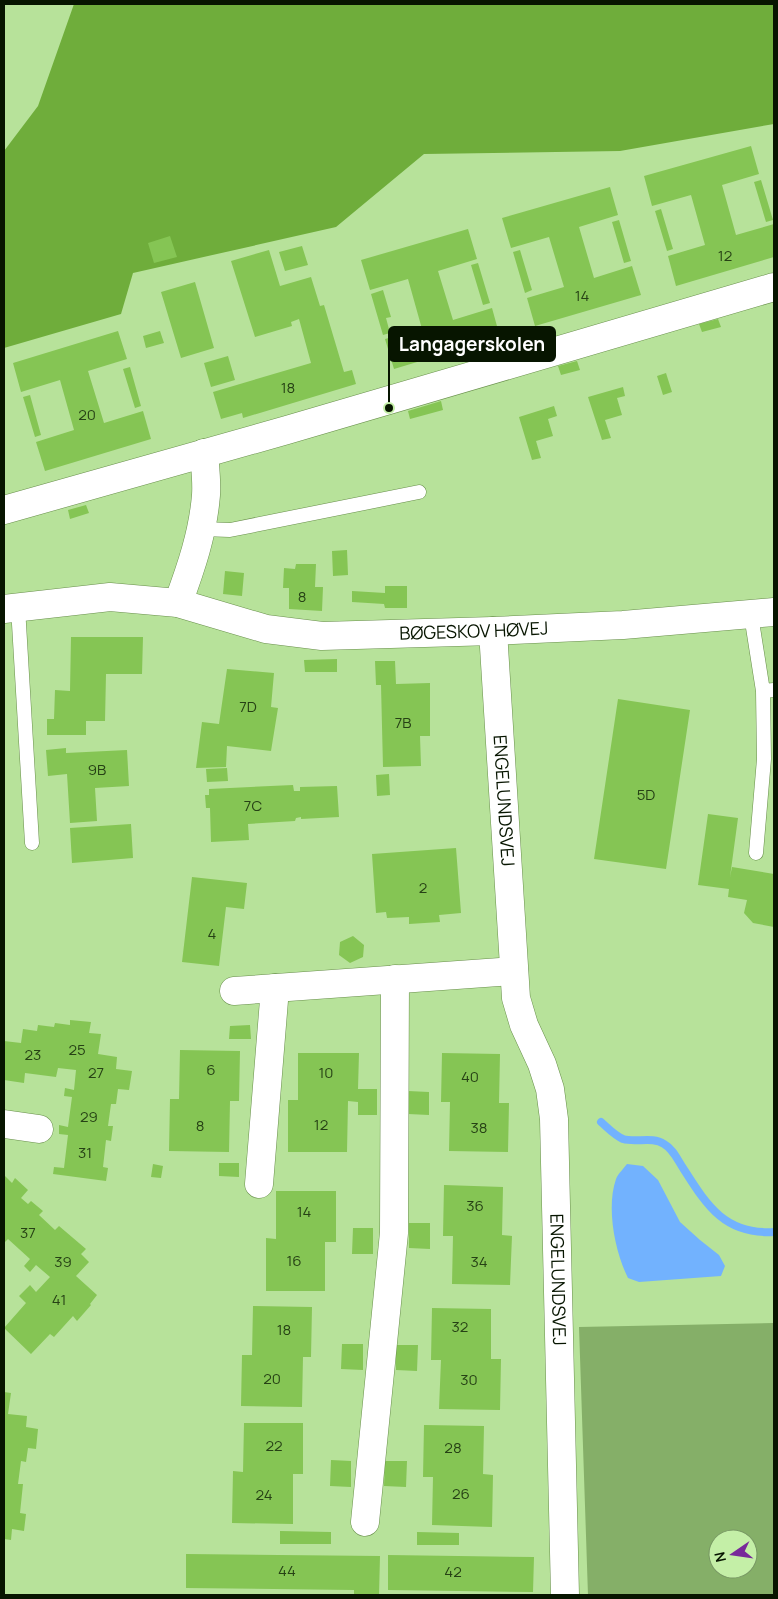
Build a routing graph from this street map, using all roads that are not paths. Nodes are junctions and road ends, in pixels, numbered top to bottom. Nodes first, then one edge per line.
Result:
1 (774, 287) edge
2 (204, 452) junction
3 (419, 492) dead end
4 (4, 510) edge
5 (202, 529) junction
6 (178, 603) junction
7 (11, 608) edge
8 (763, 613) edge
9 (493, 631) junction
10 (769, 691) edge
11 (32, 843) dead end
12 (756, 853) dead end
13 (514, 971) junction
14 (395, 979) junction
15 (275, 988) junction
16 (234, 990) dead end
17 (4, 1124) edge
18 (39, 1129) dead end
19 (259, 1184) dead end
20 (365, 1522) dead end
21 (565, 1595) edge

1 - 2 street
2 - 4 street
2 - 5 street
3 - 5 lane
5 - 6 street
6 - 7 street, BØGESKOV HØVEJ
6 - 9 street, BØGESKOV HØVEJ
7 - 11 lane
8 - 9 street, BØGESKOV HØVEJ
8 - 10 lane
9 - 13 street, ENGELUNDSVEJ
10 - 12 lane
13 - 14 street
13 - 21 street, ENGELUNDSVEJ
14 - 15 street
14 - 20 street
15 - 16 street
15 - 19 street
17 - 18 street

